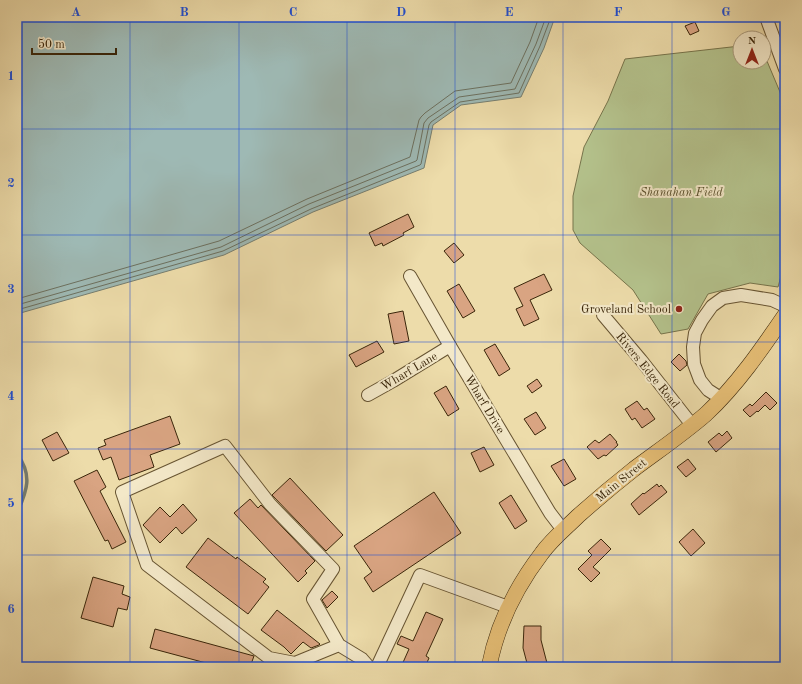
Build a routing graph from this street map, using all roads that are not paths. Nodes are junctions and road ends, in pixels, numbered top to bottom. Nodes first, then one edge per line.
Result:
1 (766, 17) edge
2 (785, 69) edge
3 (410, 276) dead end
4 (785, 306) edge
5 (603, 315) dead end
6 (785, 315) edge
7 (450, 346) junction
8 (368, 395) dead end
9 (722, 399) junction
10 (692, 425) junction
11 (563, 530) junction
12 (508, 607) junction
13 (339, 645) junction
14 (369, 667) edge
15 (377, 667) edge
16 (489, 667) edge

1 - 2 street
3 - 7 street, Wharf Drive
4 - 9 street
5 - 10 street, Rivers Edge Road
6 - 9 main road, Main Street
7 - 8 street, Wharf Lane
7 - 11 street, Wharf Drive
9 - 10 main road, Main Street
10 - 11 main road, Main Street
11 - 12 main road, Main Street
12 - 15 street
12 - 16 main road, Main Street
13 - 13 street
13 - 14 street

